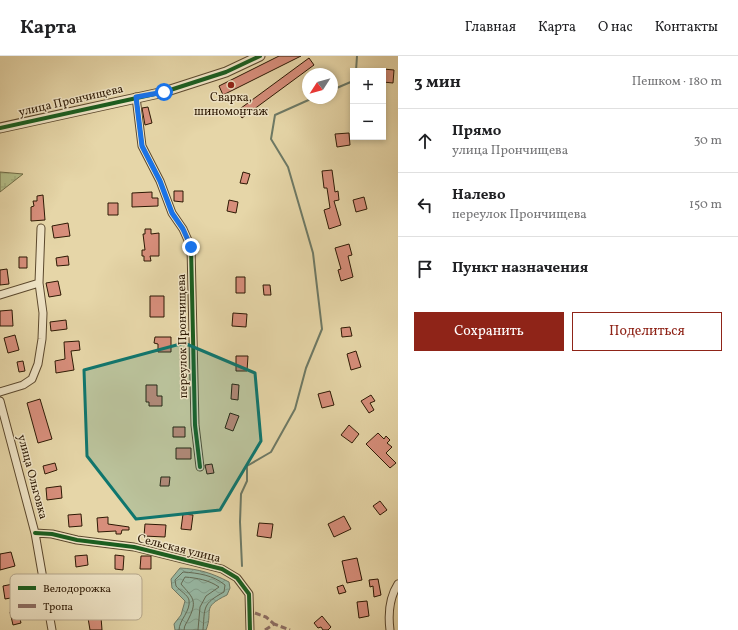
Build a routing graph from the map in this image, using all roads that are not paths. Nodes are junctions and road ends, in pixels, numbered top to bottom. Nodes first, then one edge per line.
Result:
1 (260, 56) edge
2 (136, 97) junction
3 (0, 128) edge
4 (41, 228) dead end
5 (39, 283) junction
6 (0, 296) edge
7 (0, 392) edge
8 (0, 401) edge
9 (200, 467) dead end
10 (35, 533) junction
11 (42, 574) edge
12 (398, 584) edge
13 (50, 620) edge
14 (52, 630) edge
15 (250, 630) edge
16 (390, 630) edge

1 - 2 street, улица Прончищева
2 - 3 street, улица Прончищева
2 - 9 street, переулок Прончищева
4 - 5 street
5 - 6 street
5 - 7 street
8 - 10 street, улица Ольговка
10 - 11 street, улица Ольговка
10 - 15 street, Сельская улица
12 - 16 street
13 - 14 street, улица Ольговка

